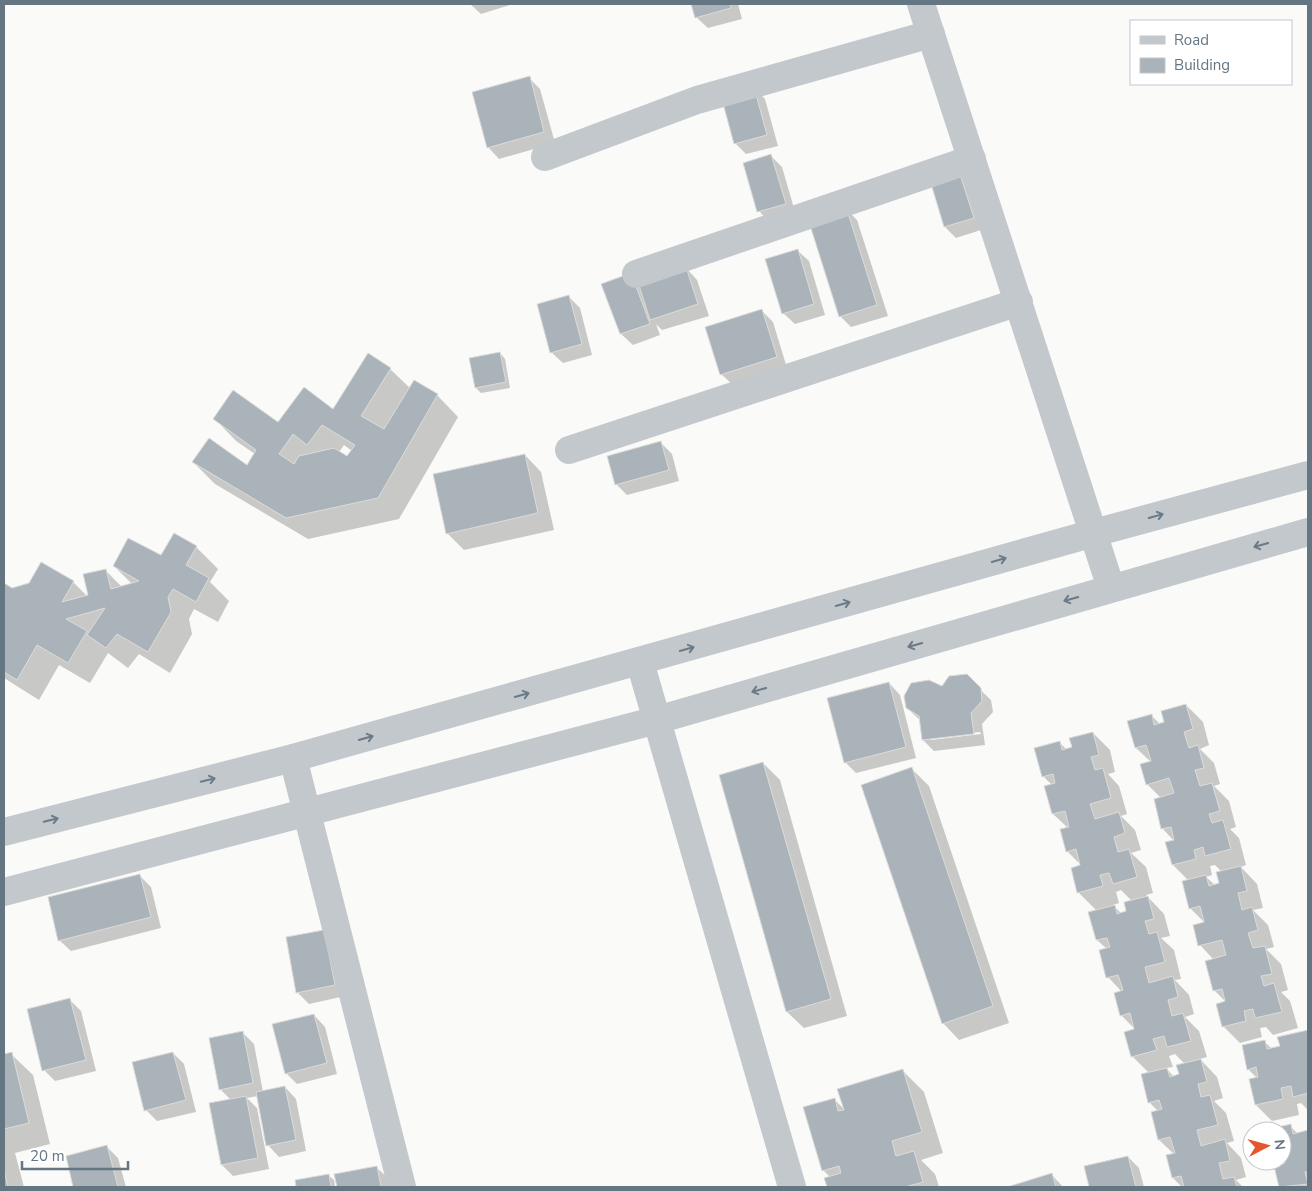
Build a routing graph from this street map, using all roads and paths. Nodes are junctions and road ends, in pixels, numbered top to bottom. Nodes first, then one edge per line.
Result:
1 (921, 4) edge
2 (931, 34) junction
3 (544, 157) dead end
4 (972, 159) junction
5 (636, 274) dead end
6 (1019, 302) junction
7 (569, 450) dead end
8 (1308, 475) edge
9 (1308, 532) edge
10 (1094, 533) junction
11 (1111, 588) junction
12 (640, 662) junction
13 (657, 720) junction
14 (293, 758) junction
15 (306, 812) junction
16 (4, 832) edge
17 (4, 892) edge
18 (402, 1187) edge
19 (792, 1187) edge

1 - 2 street
2 - 3 street
2 - 4 street
4 - 5 street
4 - 6 street
6 - 7 street
6 - 10 street
10 -> 8 street
9 -> 11 street
10 - 11 street
12 -> 10 street
11 -> 13 street
12 - 13 street
14 -> 12 street
13 - 15 street
13 - 19 street
14 - 15 street
16 -> 14 street
15 - 17 street
15 - 18 street

